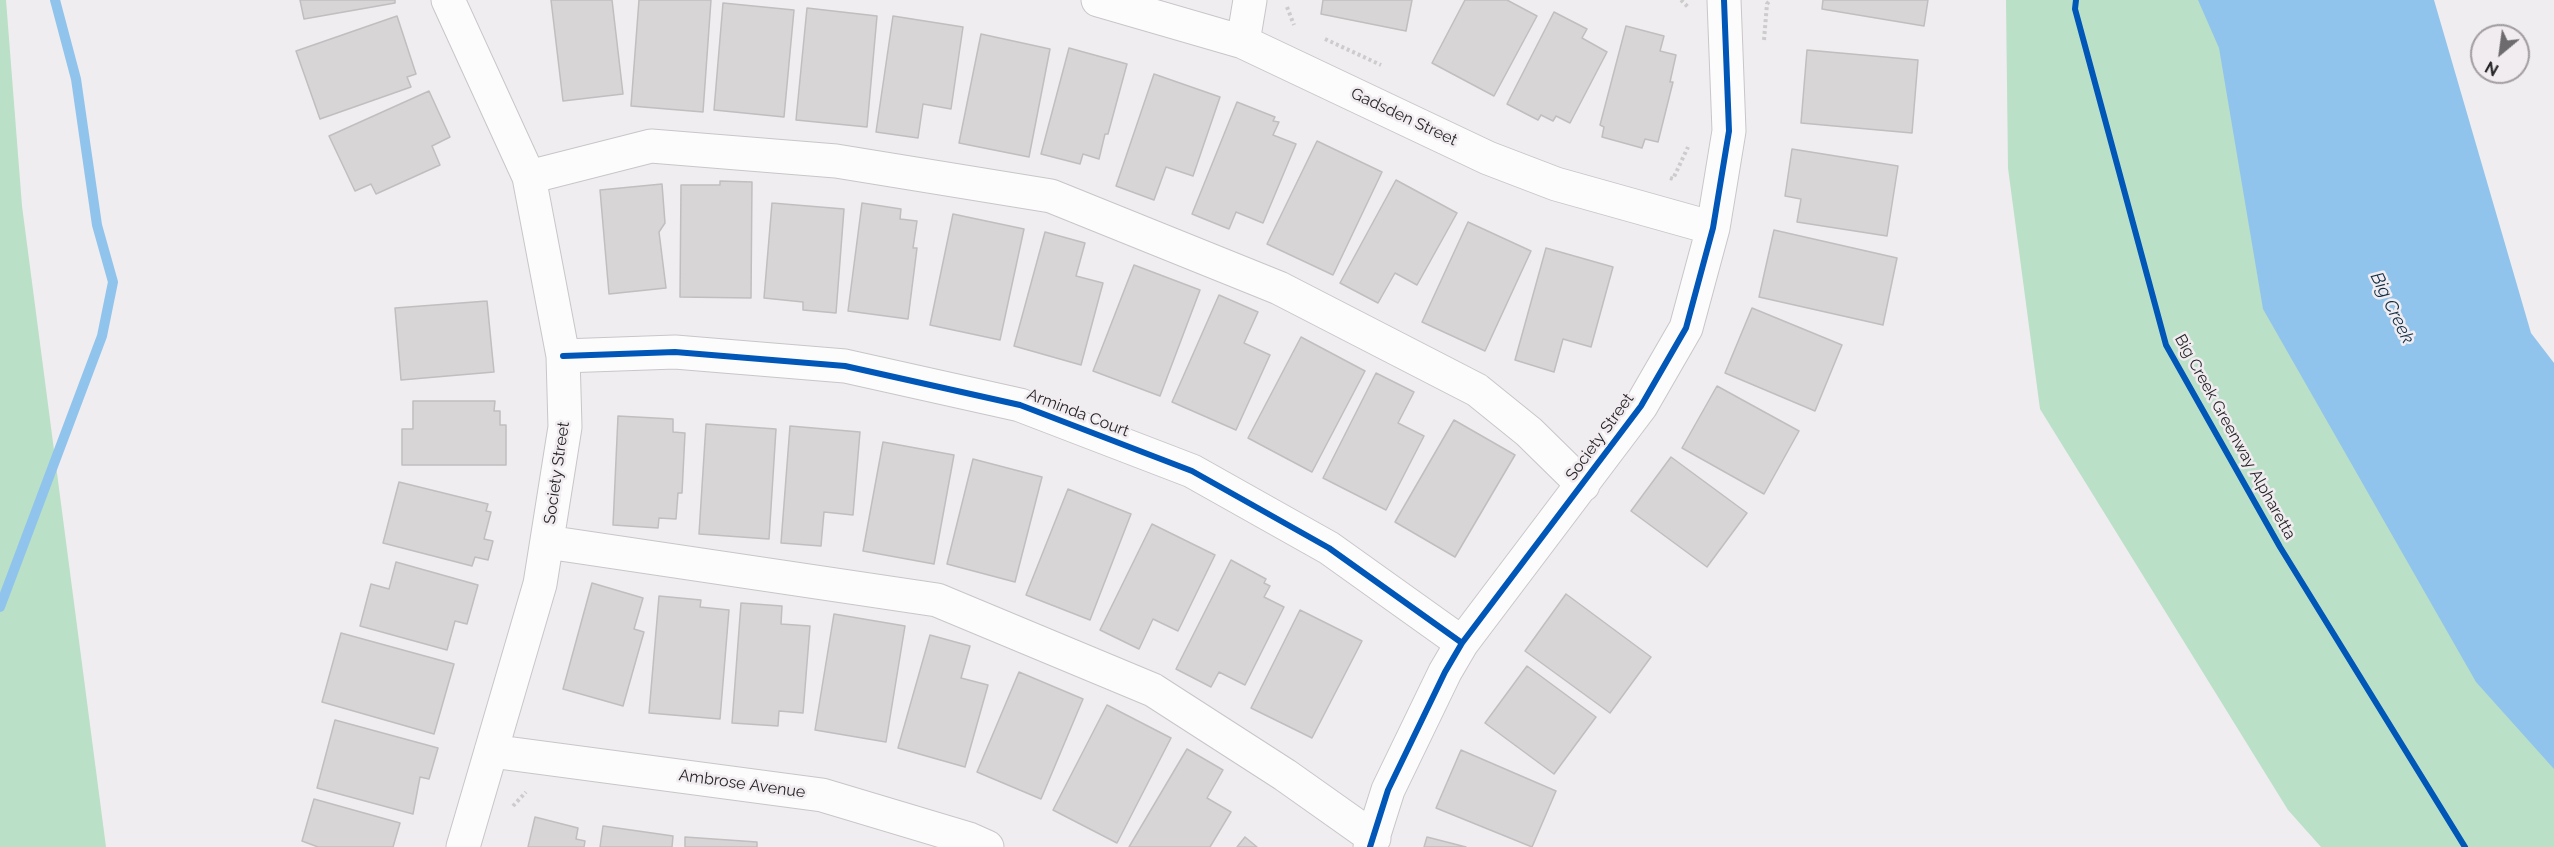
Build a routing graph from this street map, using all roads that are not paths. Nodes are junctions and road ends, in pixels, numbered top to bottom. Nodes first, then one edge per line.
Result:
1 (448, 0) edge
2 (1098, 0) edge
3 (1250, 0) edge
4 (1724, 0) edge
5 (1243, 42) junction
6 (529, 177) junction
7 (1713, 228) junction
8 (563, 356) junction
9 (1583, 485) junction
10 (547, 542) junction
11 (1462, 643) junction
12 (491, 751) junction
13 (1372, 843) edge
14 (463, 847) edge
15 (987, 847) edge

1 - 6 street, Society Street
2 - 5 street, Gadsden Street
3 - 5 street
4 - 7 street, Society Street
5 - 7 street, Gadsden Street
6 - 8 street, Society Street
6 - 9 street
7 - 9 street, Society Street
8 - 10 street, Society Street
8 - 11 street, Arminda Court
9 - 11 street, Society Street
10 - 12 street, Society Street
10 - 13 street
11 - 13 street, Society Street
12 - 14 street, Society Street
12 - 15 street, Ambrose Avenue

